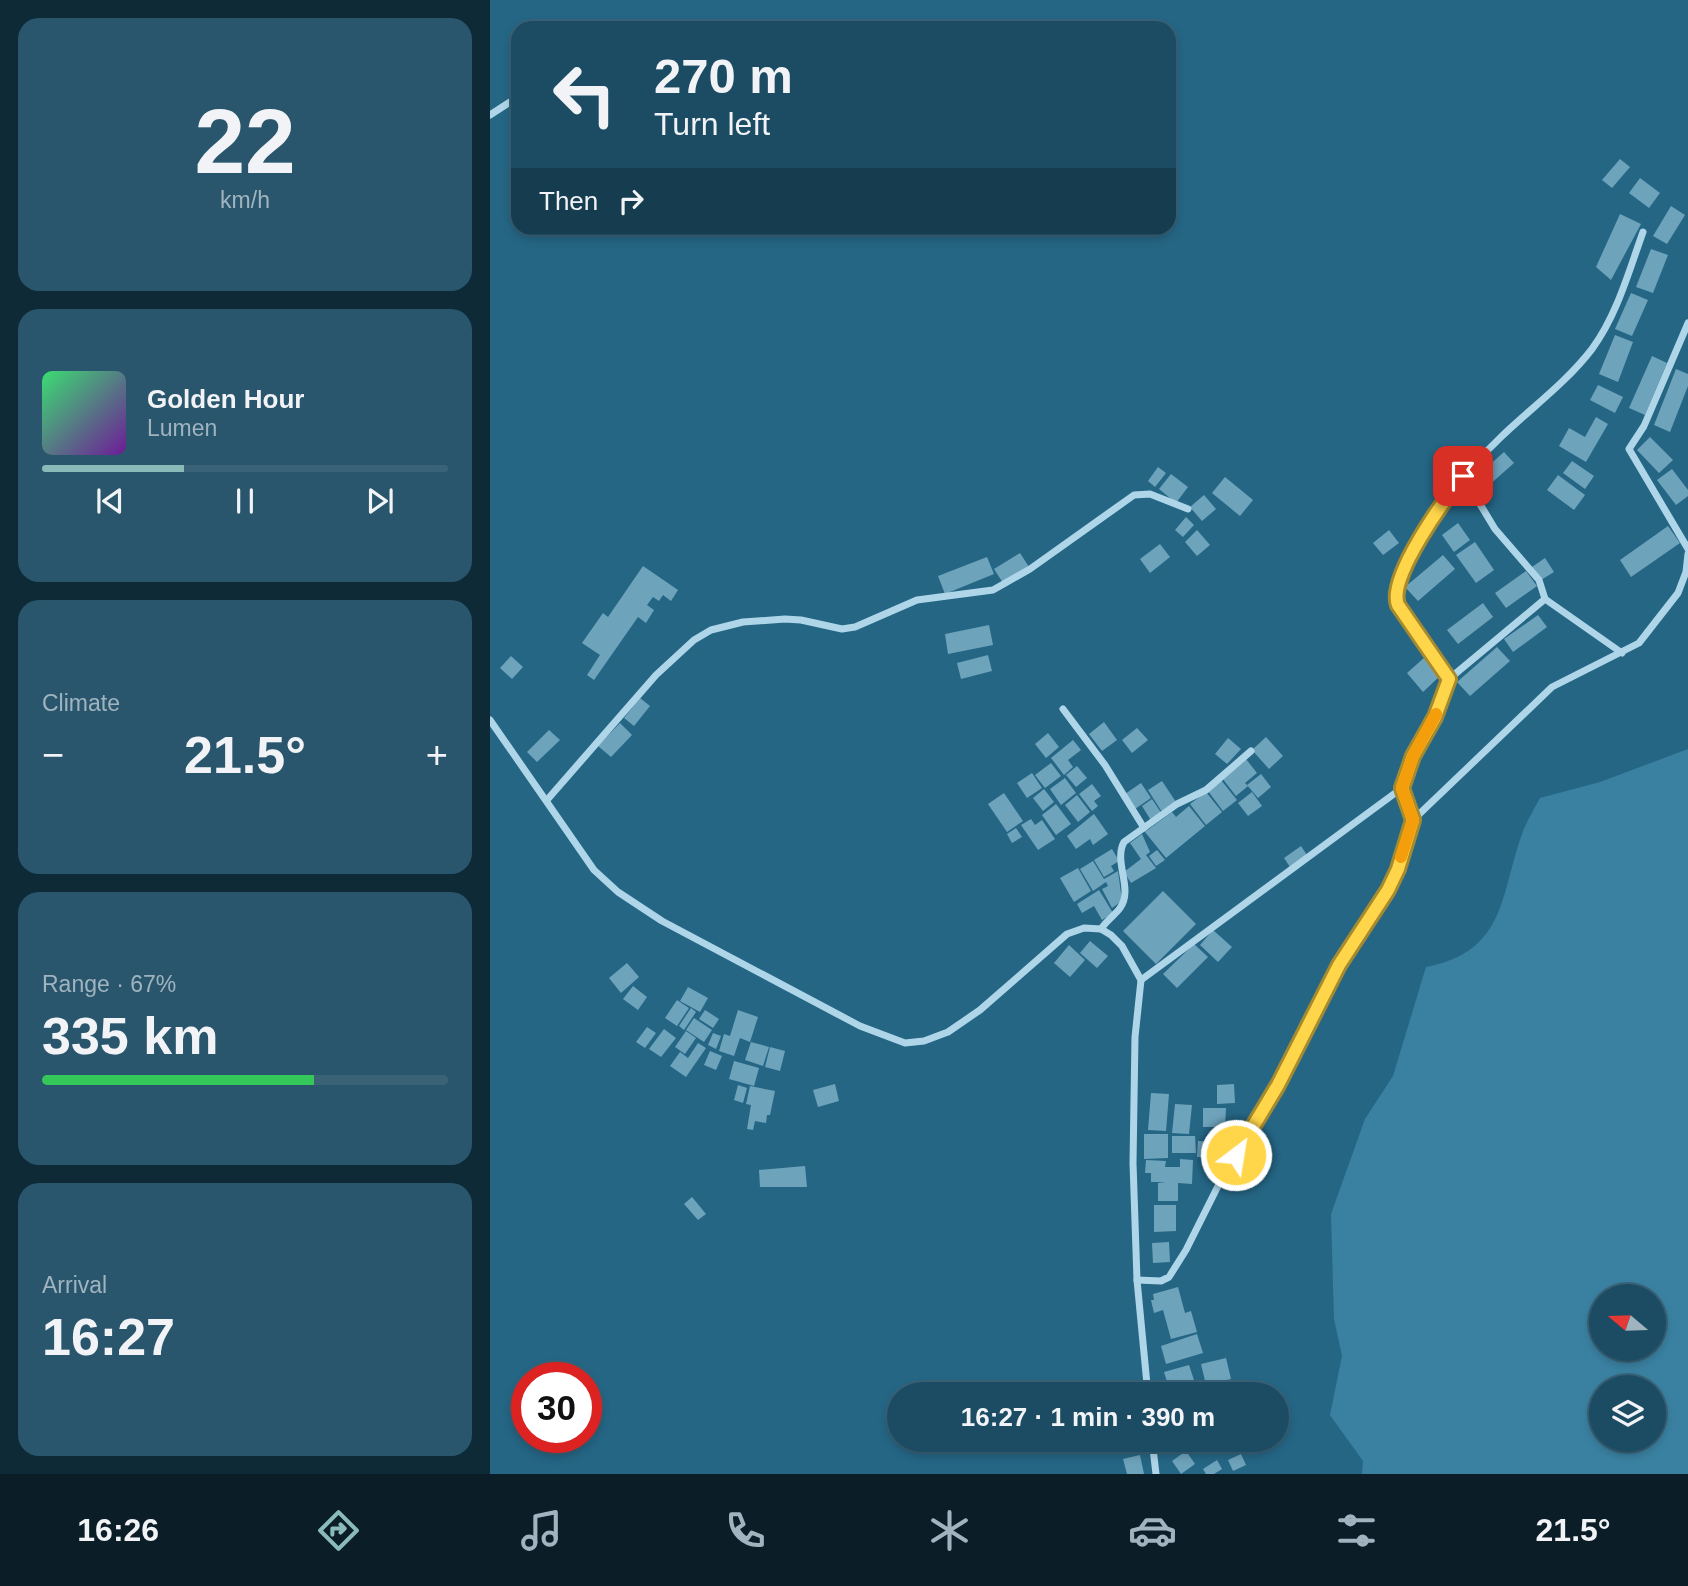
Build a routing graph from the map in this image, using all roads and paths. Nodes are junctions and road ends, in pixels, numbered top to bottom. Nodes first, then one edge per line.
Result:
1 (510, 102) dead end
2 (490, 115) edge
3 (1643, 232) dead end
4 (1688, 323) edge
5 (1463, 476) junction
6 (1188, 509) dead end
7 (1688, 549) edge
8 (1688, 554) edge
9 (1545, 599) junction
10 (1622, 653) junction
11 (1449, 679) junction
12 (1063, 709) dead end
13 (490, 720) edge
14 (1251, 751) dead end
15 (1402, 788) junction
16 (547, 800) junction
17 (1413, 820) junction
18 (1144, 828) junction
19 (1101, 929) junction
20 (1141, 980) junction
21 (1138, 1280) junction
22 (1147, 1382) edge
23 (1153, 1452) edge
24 (1156, 1474) edge

1 - 2 street
3 - 5 street
4 - 7 street
5 - 9 street
5 - 11 street
6 - 16 street
8 - 10 street
9 - 10 street
9 - 11 street
10 - 17 street
11 - 15 street
12 - 18 street
13 - 16 street
14 - 18 street
15 - 17 street
15 - 20 street
16 - 19 street
17 - 21 street
18 - 19 street
19 - 20 street
20 - 21 street
21 - 22 street
23 - 24 street

